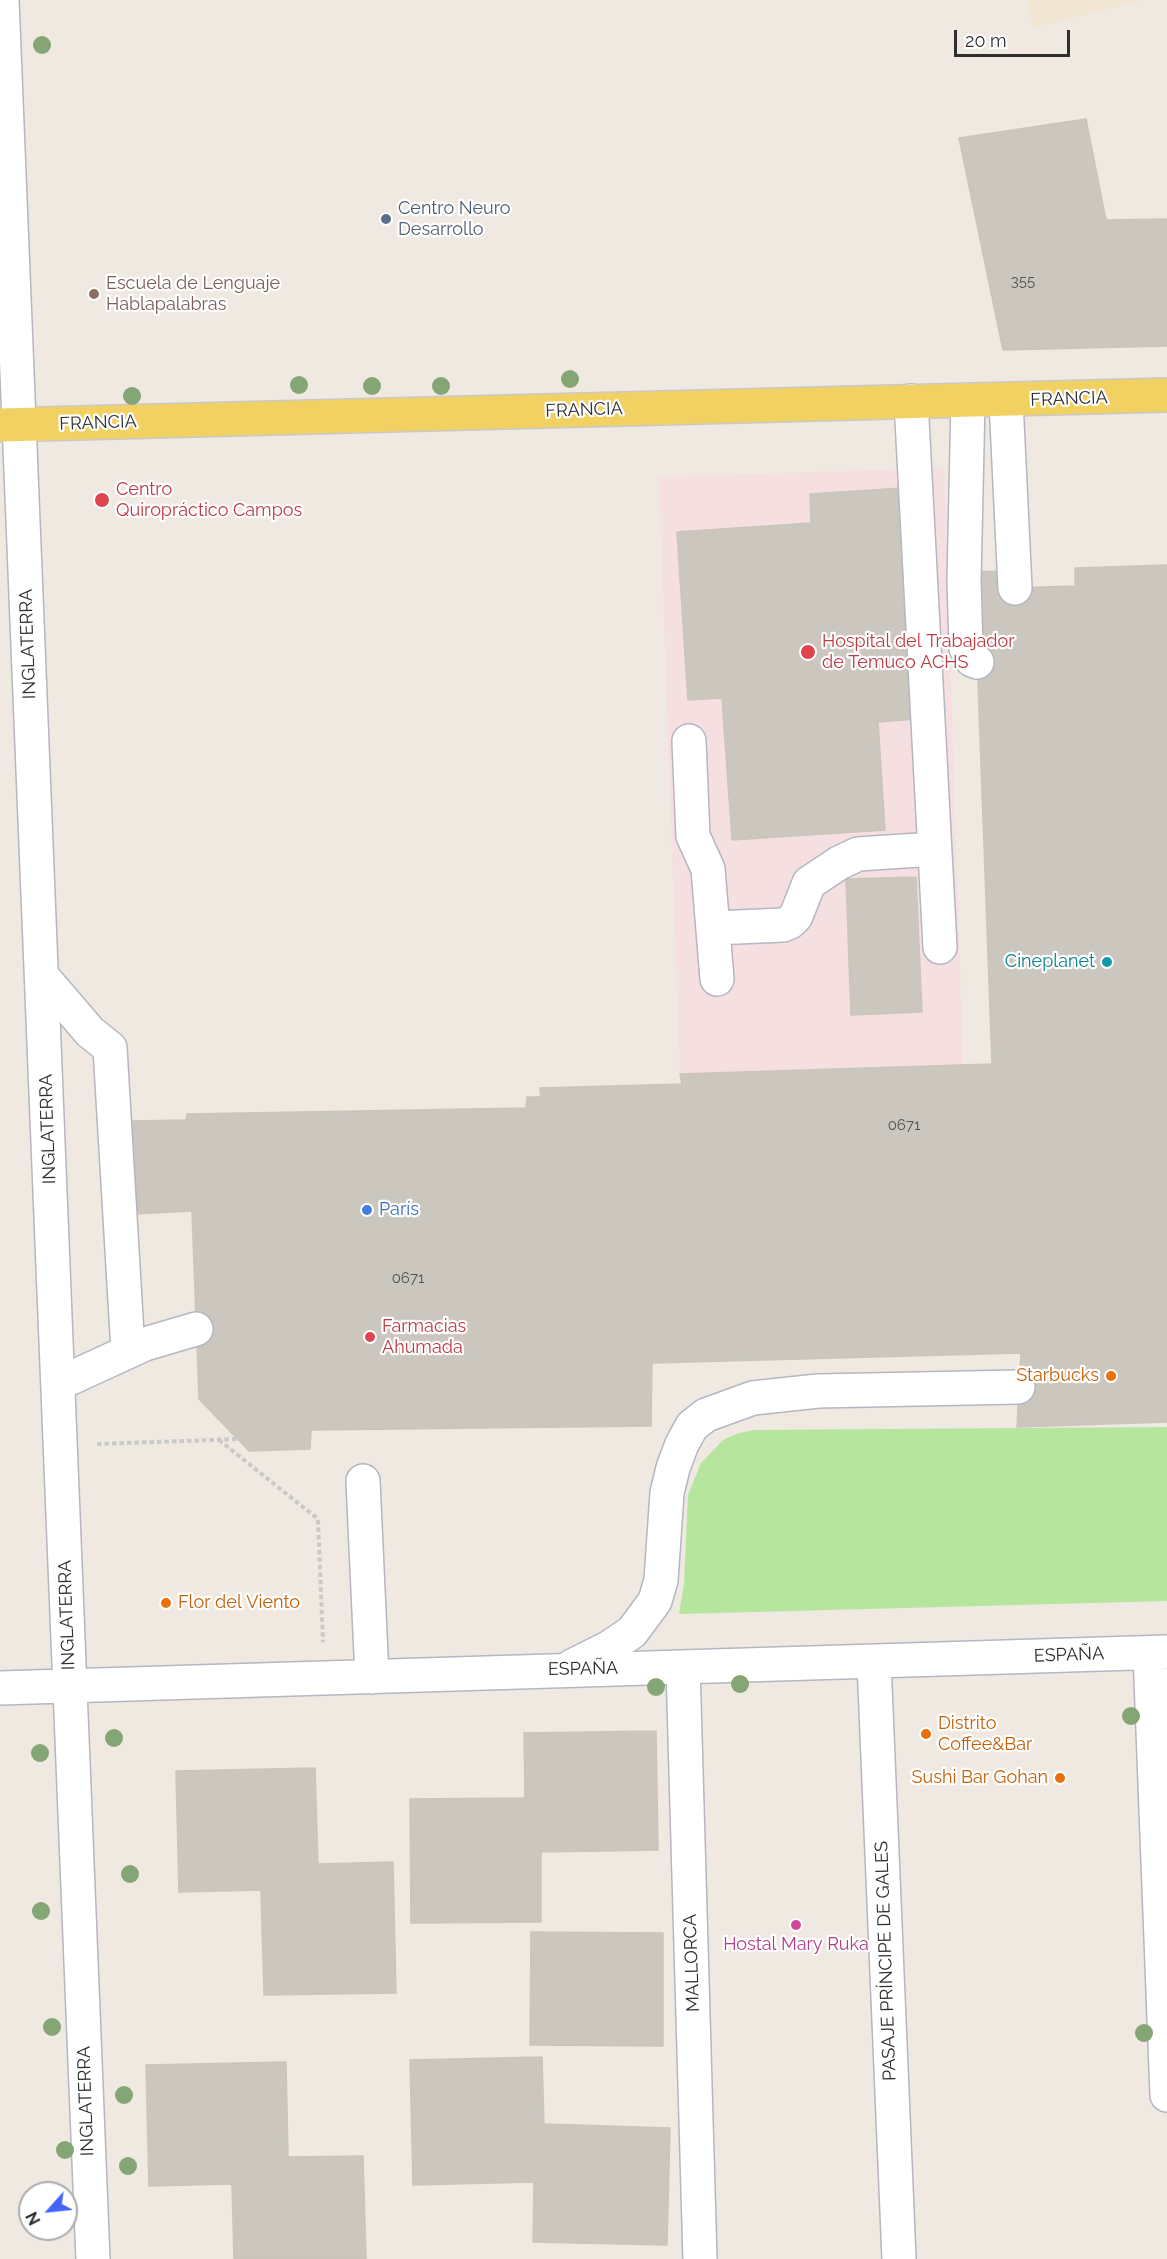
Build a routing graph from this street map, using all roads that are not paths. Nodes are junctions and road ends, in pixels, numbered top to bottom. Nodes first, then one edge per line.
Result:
1 (2, 0) edge
2 (1167, 395) edge
3 (911, 401) junction
4 (968, 401) junction
5 (1006, 401) junction
6 (10, 425) edge
7 (1015, 588) dead end
8 (977, 662) dead end
9 (689, 741) dead end
10 (934, 849) junction
11 (714, 928) junction
12 (940, 947) dead end
13 (42, 976) junction
14 (717, 979) dead end
15 (196, 1329) dead end
16 (128, 1351) junction
17 (58, 1384) junction
18 (1018, 1388) dead end
19 (363, 1481) dead end
20 (1159, 1652) edge
21 (874, 1662) junction
22 (683, 1667) junction
23 (565, 1669) junction
24 (372, 1677) junction
25 (70, 1687) junction
26 (0, 1688) edge
27 (1167, 2095) edge
28 (93, 2259) edge
29 (700, 2259) edge
30 (899, 2259) edge

1 - 6 street, INGLATERRA
2 - 5 main road, FRANCIA
3 - 4 main road, FRANCIA
3 - 6 main road, FRANCIA
3 - 10 street
4 - 5 main road, FRANCIA
4 - 8 street
5 - 7 street
6 - 13 street, INGLATERRA
9 - 11 street
10 - 11 street
10 - 12 street
11 - 14 street
13 - 16 street
13 - 17 street, INGLATERRA
15 - 16 street
16 - 17 street
17 - 25 street, INGLATERRA
18 - 23 street
19 - 24 street
20 - 21 street, ESPAÑA
20 - 27 street
21 - 22 street, ESPAÑA
21 - 30 street, PASAJE PRÍNCIPE DE GALES
22 - 23 street, ESPAÑA
22 - 29 street, MALLORCA
23 - 24 street, ESPAÑA
24 - 25 street, ESPAÑA
25 - 26 street, ESPAÑA
25 - 28 street, INGLATERRA

